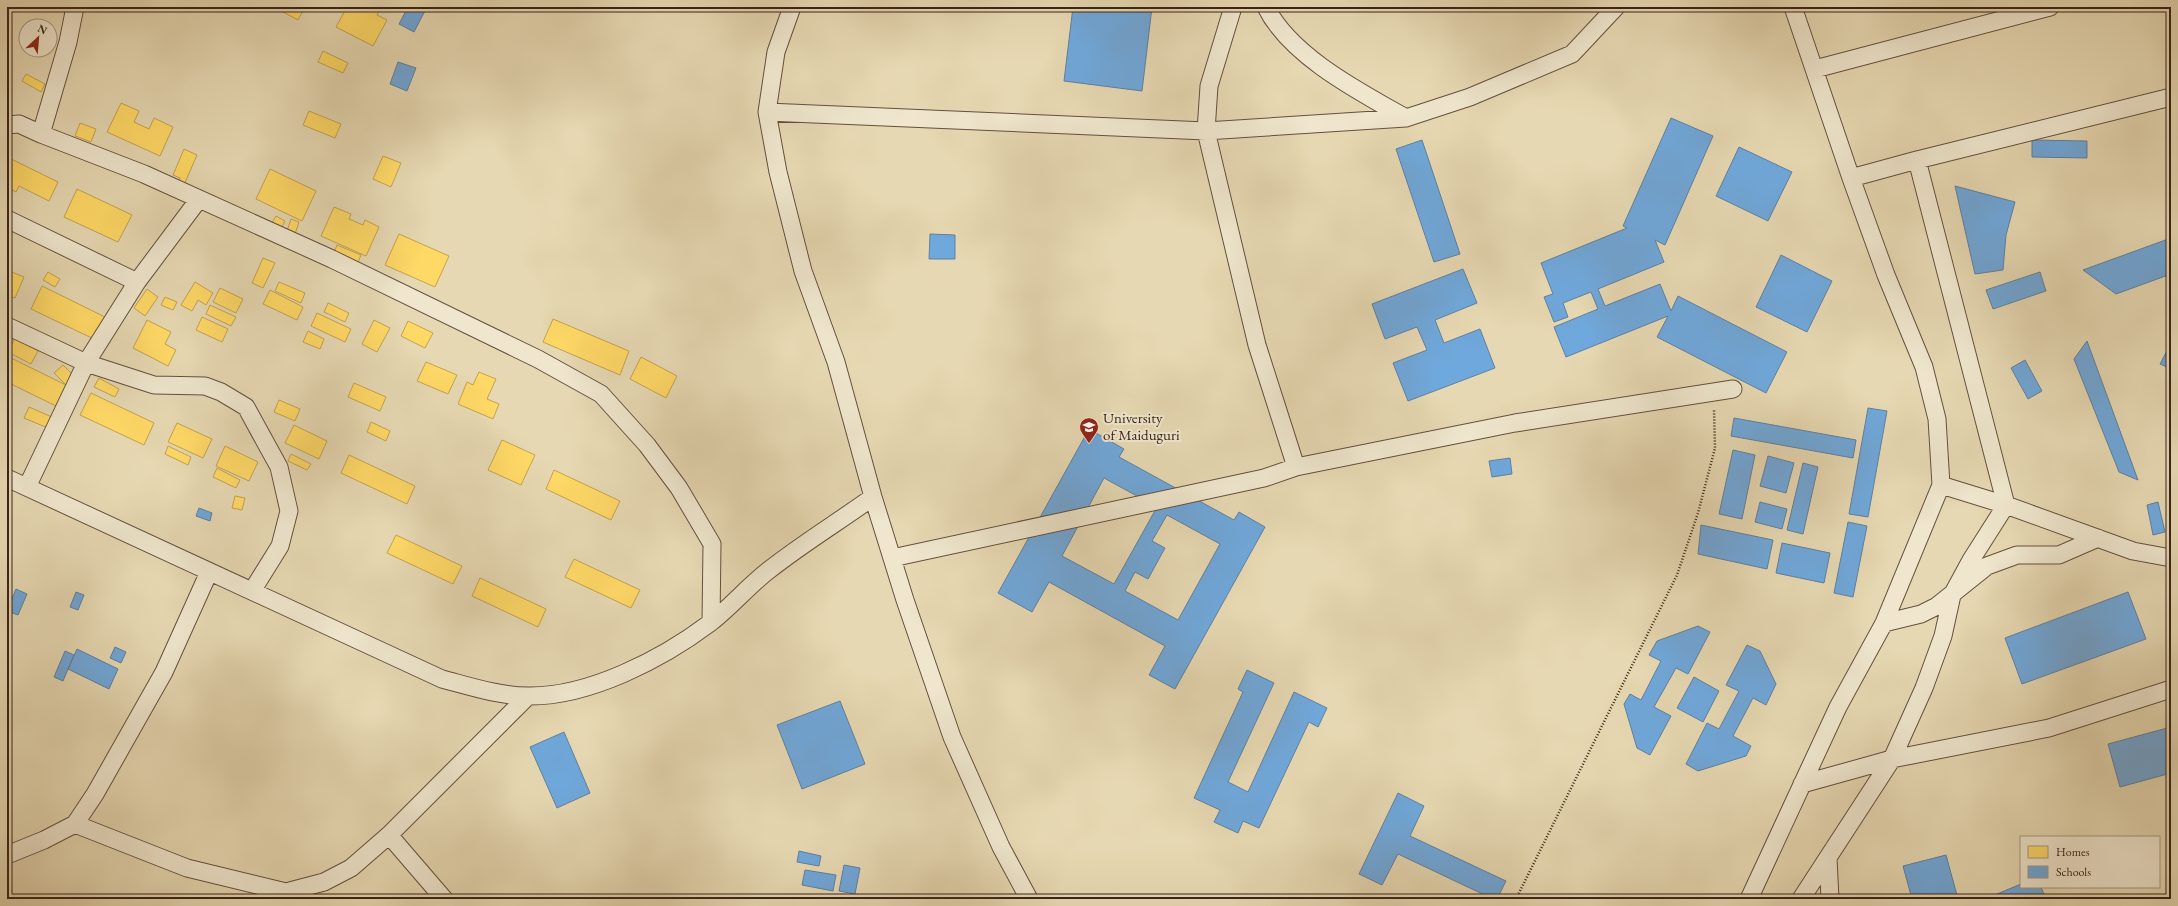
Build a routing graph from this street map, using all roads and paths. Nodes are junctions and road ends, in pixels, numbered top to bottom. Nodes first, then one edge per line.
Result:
1 (75, 7) edge
2 (792, 7) edge
3 (1233, 7) edge
4 (1266, 7) edge
5 (1616, 7) edge
6 (1793, 7) edge
7 (2050, 7) edge
8 (1815, 69) junction
9 (2171, 97) edge
10 (767, 112) junction
11 (1406, 118) junction
12 (7, 125) edge
13 (1206, 131) junction
14 (41, 134) junction
15 (1917, 160) junction
16 (1851, 178) junction
17 (199, 199) junction
18 (7, 219) edge
19 (137, 282) junction
20 (7, 326) edge
21 (86, 364) junction
22 (1733, 389) dead end
23 (1713, 392) junction
24 (1296, 467) junction
25 (7, 478) edge
26 (1941, 485) junction
27 (27, 487) junction
28 (873, 497) junction
29 (2006, 504) junction
30 (2098, 538) junction
31 (892, 558) junction
32 (2171, 558) edge
33 (209, 572) junction
34 (252, 592) junction
35 (1952, 596) junction
36 (711, 622) junction
37 (1884, 622) junction
38 (2171, 689) edge
39 (528, 696) junction
40 (1892, 759) junction
41 (1802, 784) junction
42 (75, 824) junction
43 (389, 835) junction
44 (7, 855) edge
45 (1828, 858) junction
46 (444, 899) edge
47 (1029, 899) edge
48 (1516, 899) edge
49 (1749, 899) edge
50 (1801, 899) edge
51 (1830, 899) edge

1 - 14 street
2 - 10 street
3 - 13 street
4 - 11 street
5 - 11 street
6 - 8 street
7 - 8 street
8 - 16 street
9 - 15 street
10 - 13 street
10 - 28 street
11 - 13 street
12 - 14 street
13 - 24 street
14 - 17 street
15 - 16 street
15 - 29 street
16 - 26 street
17 - 19 street
17 - 36 street
18 - 19 street
19 - 21 street
20 - 21 street
21 - 27 street
21 - 34 street
22 - 23 street
23 - 24 street
23 - 48 path
24 - 31 street
25 - 27 street
26 - 29 street
26 - 37 street
27 - 33 street
28 - 31 street
28 - 36 street
29 - 30 street
29 - 35 street
30 - 32 street
30 - 35 street
31 - 47 street
33 - 34 street
33 - 42 street
34 - 39 street
35 - 37 street
35 - 40 street
36 - 39 street
37 - 41 street
38 - 40 street
39 - 43 street
40 - 41 street
40 - 45 street
41 - 49 street
42 - 43 street
42 - 44 street
43 - 46 street
45 - 50 street
45 - 51 street

